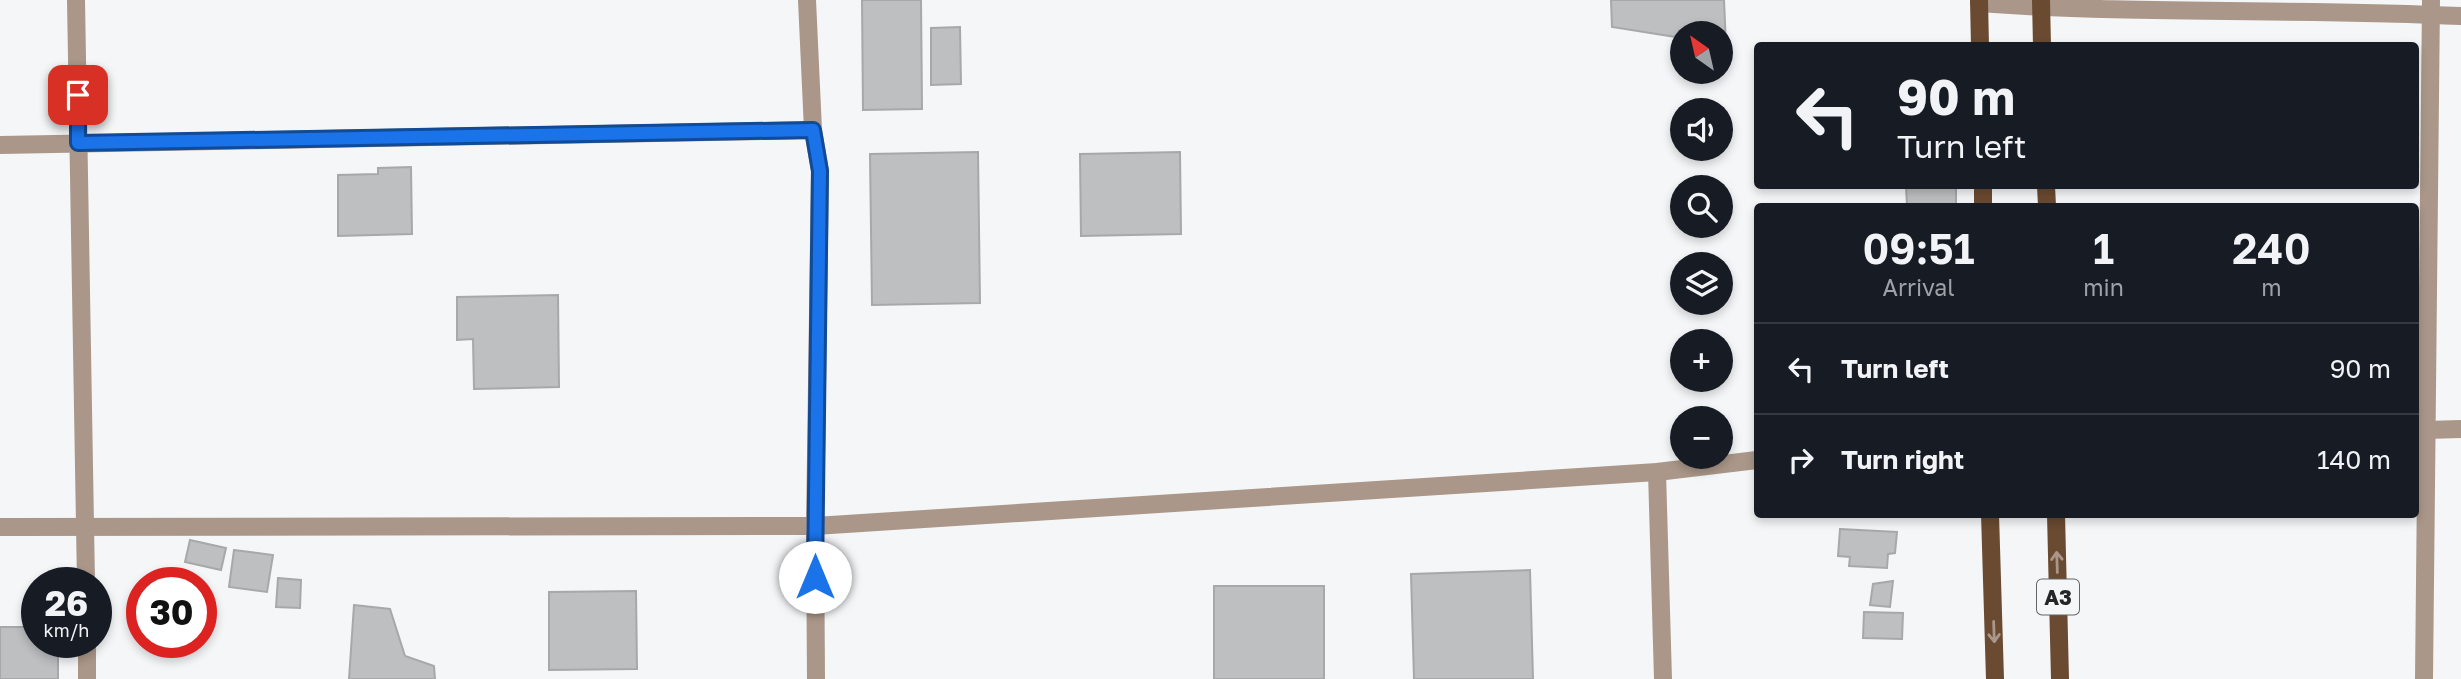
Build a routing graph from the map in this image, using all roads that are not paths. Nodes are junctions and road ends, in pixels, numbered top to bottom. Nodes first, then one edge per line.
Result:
1 (76, 0) edge
2 (807, 0) edge
3 (1979, 1) edge
4 (2041, 4) edge
5 (2132, 4) edge
6 (2431, 7) edge
7 (2461, 16) edge
8 (1980, 42) edge
9 (2042, 42) edge
10 (813, 130) junction
11 (78, 143) junction
12 (0, 145) edge
13 (2426, 429) junction
14 (2461, 429) edge
15 (1754, 460) edge
16 (1657, 472) junction
17 (1990, 518) edge
18 (2056, 518) edge
19 (85, 526) junction
20 (815, 526) junction
21 (0, 527) edge
22 (86, 567) edge
23 (87, 658) edge
24 (87, 679) edge
25 (816, 679) edge
26 (1662, 679) edge
27 (1995, 679) edge
28 (2060, 679) edge
29 (2424, 679) edge

1 - 11 street
2 - 10 street
3 - 4 street
3 - 8 main road
4 - 5 street
4 - 9 main road
5 - 6 street
6 - 7 street
6 - 13 street
10 - 11 street
10 - 20 street
11 - 12 street
11 - 19 street
13 - 14 street
13 - 29 street
15 - 16 street
16 - 20 street
16 - 26 street
17 -> 27 main road
28 -> 18 main road, A3
19 - 20 street
19 - 21 street
19 - 22 street
20 - 25 street
23 - 24 street

